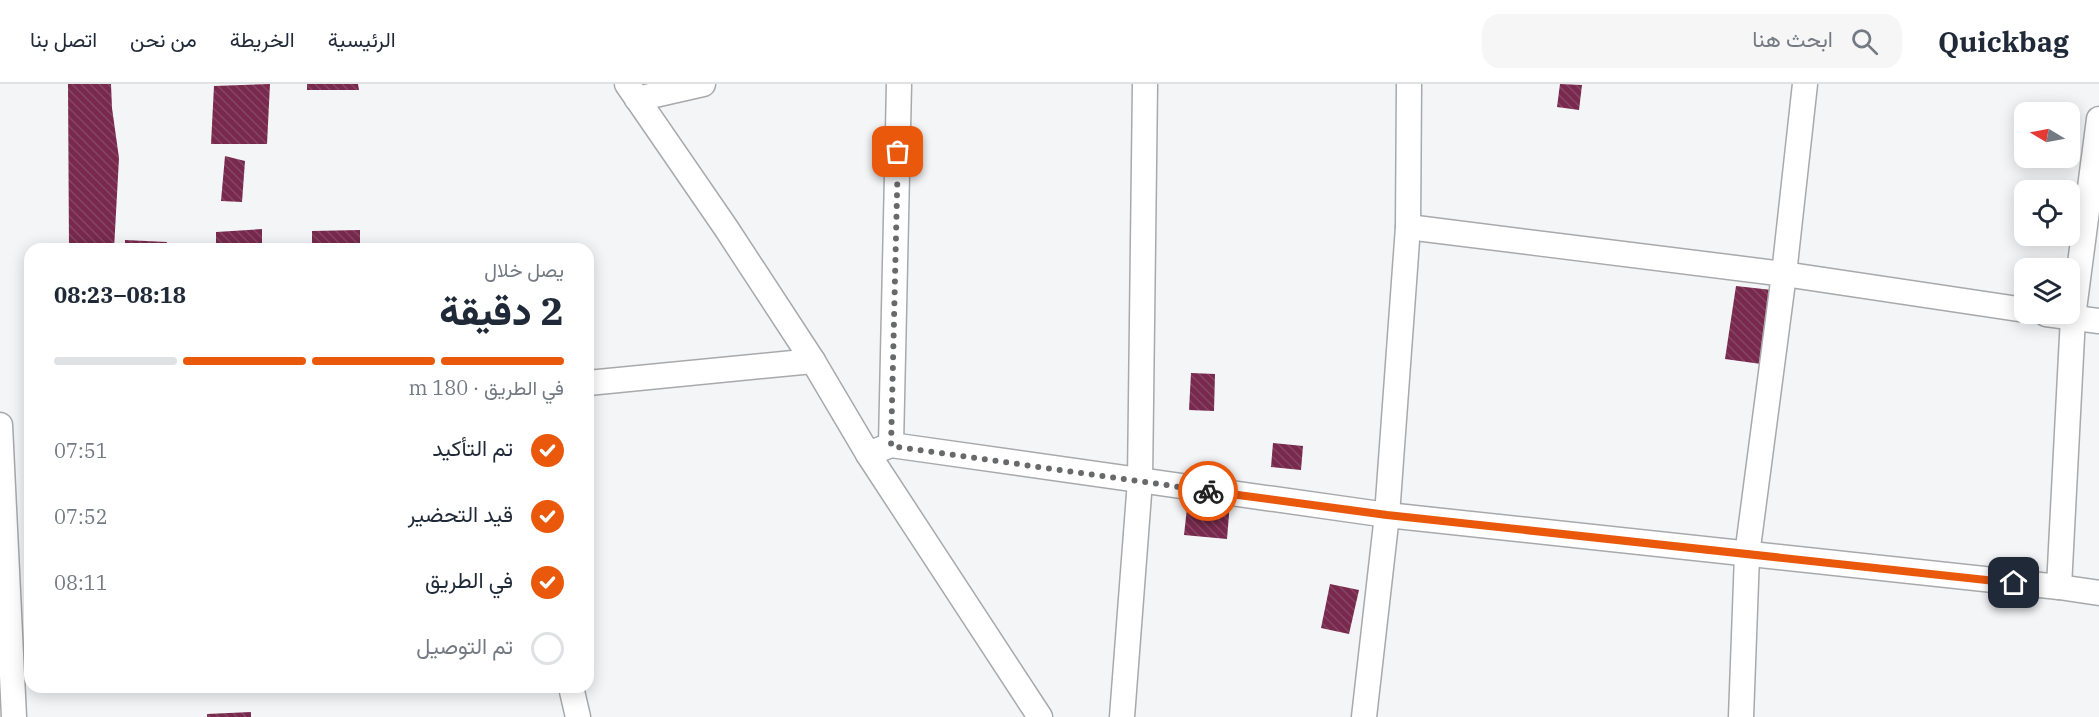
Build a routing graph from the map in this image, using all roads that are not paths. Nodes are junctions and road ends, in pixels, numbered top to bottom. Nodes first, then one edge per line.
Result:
1 (703, 84) edge
2 (899, 84) edge
3 (1145, 84) edge
4 (1409, 84) edge
5 (1805, 84) edge
6 (674, 87) edge
7 (632, 91) edge
8 (2099, 118) edge
9 (1408, 227) junction
10 (2080, 263) edge
11 (1784, 274) junction
12 (2014, 308) edge
13 (2080, 318) edge
14 (2099, 321) edge
15 (2073, 324) edge
16 (813, 361) junction
17 (594, 382) edge
18 (0, 424) edge
19 (891, 446) junction
20 (868, 454) junction
21 (1140, 482) junction
22 (1387, 515) junction
23 (1747, 555) junction
24 (2059, 587) junction
25 (2099, 593) edge
26 (572, 693) edge
27 (14, 717) edge
28 (578, 717) edge
29 (1040, 717) edge
30 (1122, 717) edge
31 (1364, 717) edge
32 (1741, 717) edge

1 - 6 street
2 - 19 street
3 - 21 street
4 - 9 street
5 - 11 street
6 - 7 street
7 - 16 street
8 - 10 street
9 - 11 street
9 - 22 street
11 - 12 street
11 - 23 street
13 - 14 street
15 - 24 street
16 - 17 street
16 - 20 street
18 - 27 street
19 - 20 street
19 - 21 street
20 - 29 street
21 - 22 street
21 - 30 street
22 - 23 street
22 - 31 street
23 - 24 street
23 - 32 street
24 - 25 street
26 - 28 street

